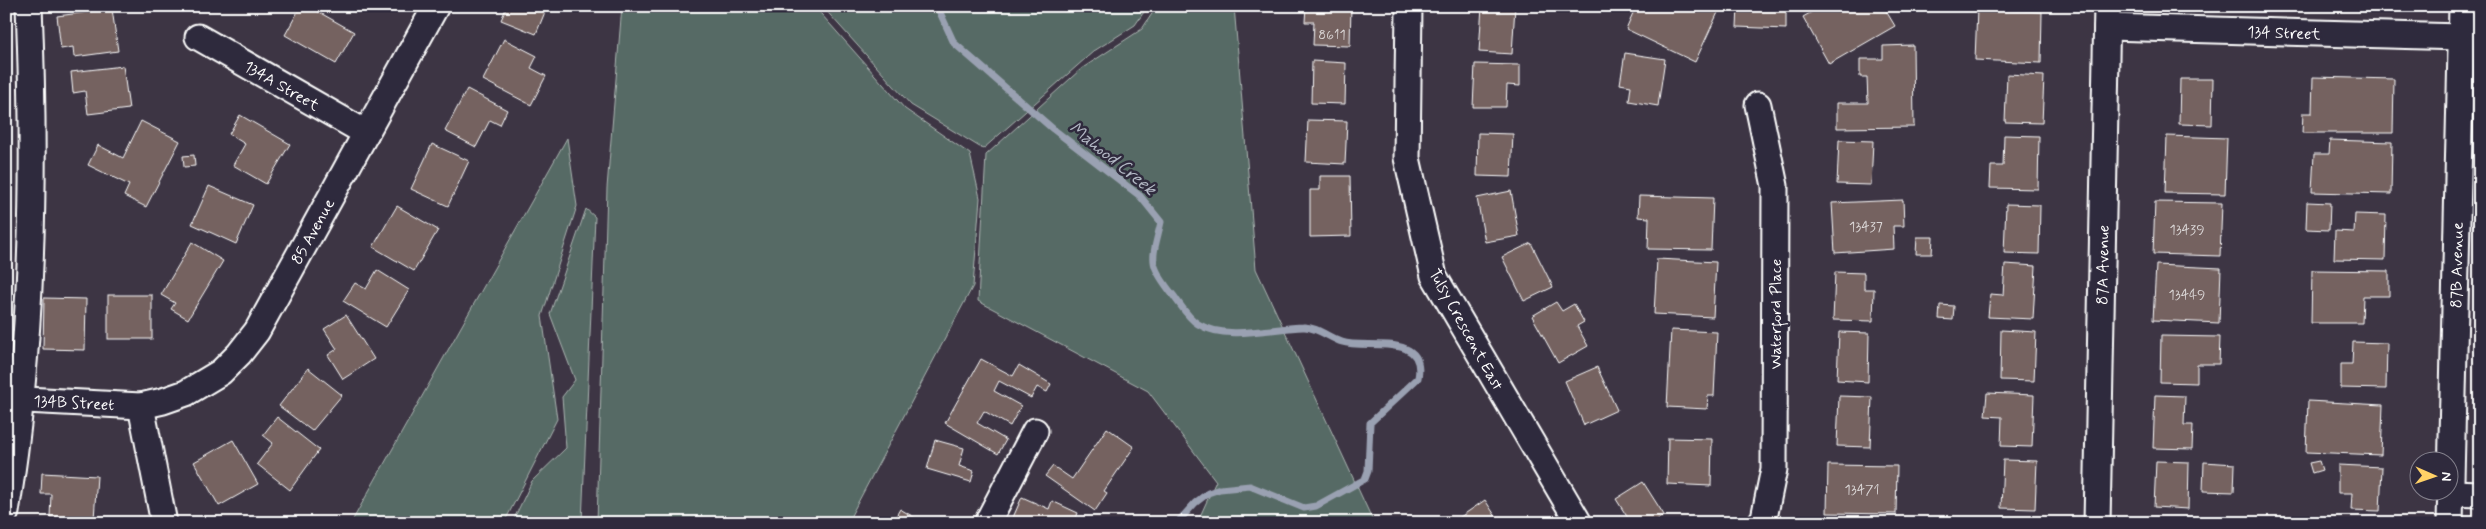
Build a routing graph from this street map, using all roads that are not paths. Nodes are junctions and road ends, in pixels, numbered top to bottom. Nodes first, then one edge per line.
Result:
1 (29, 6) edge
2 (436, 6) edge
3 (1409, 6) edge
4 (2462, 6) edge
5 (2107, 16) edge
6 (2461, 36) junction
7 (198, 37) dead end
8 (1758, 105) dead end
9 (366, 133) junction
10 (14, 399) edge
11 (141, 406) junction
12 (1035, 431) dead end
13 (2452, 452) edge
14 (2458, 493) edge
15 (2480, 494) edge
16 (2451, 502) edge
17 (6, 512) edge
18 (164, 523) edge
19 (987, 523) edge
20 (1579, 523) edge
21 (1760, 523) edge
22 (2097, 523) edge
23 (2450, 523) edge

1 - 10 street
2 - 9 street, 85 Avenue
3 - 20 street, Tulsy Crescent East
4 - 6 street, 87B Avenue
5 - 6 street, 134 Street
5 - 22 street, 87A Avenue
6 - 13 street, 87B Avenue
7 - 9 street, 134A Street
8 - 21 street, Waterford Place
9 - 11 street, 85 Avenue
10 - 11 street, 134B Street
10 - 17 street
11 - 18 street
12 - 19 street
14 - 15 street
16 - 23 street, 87B Avenue

